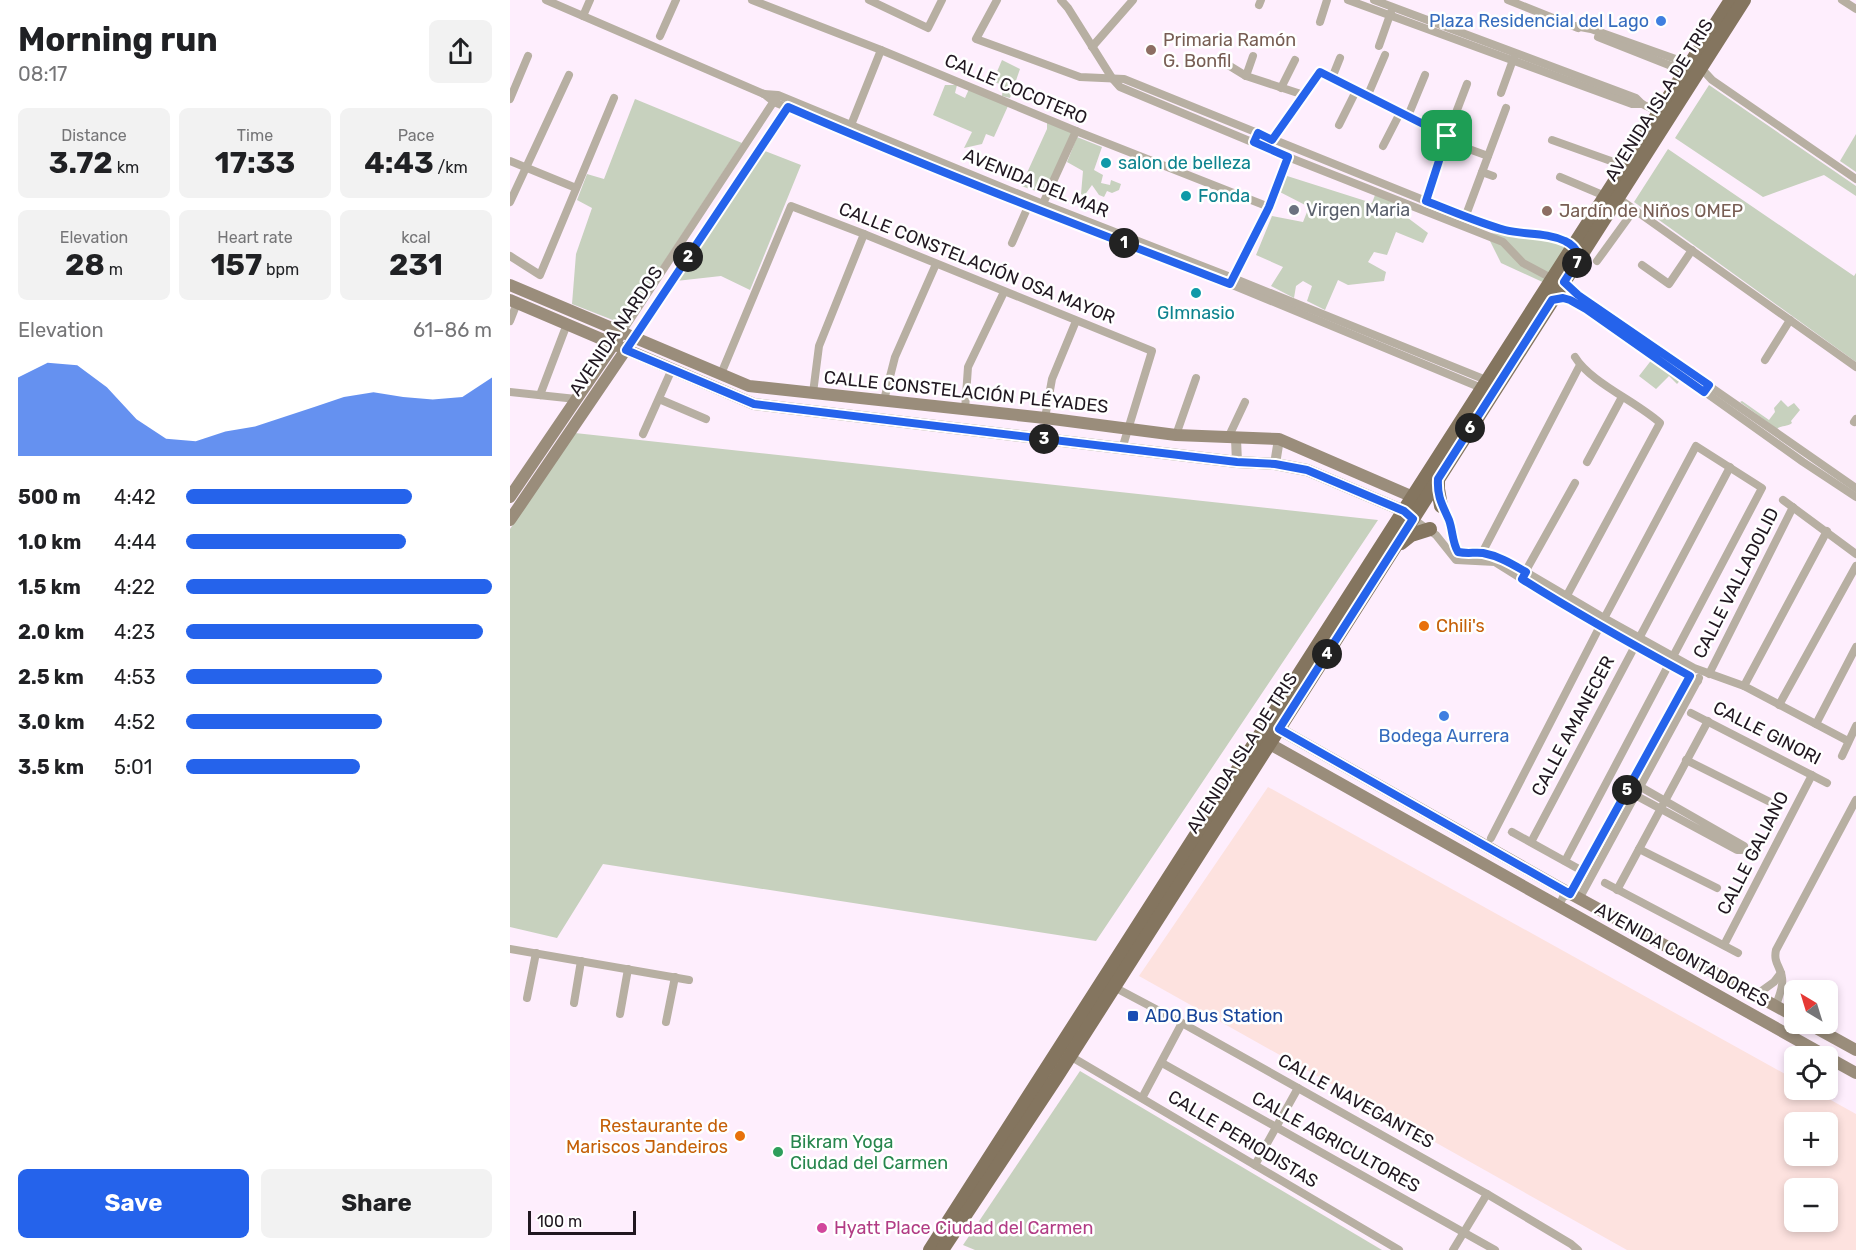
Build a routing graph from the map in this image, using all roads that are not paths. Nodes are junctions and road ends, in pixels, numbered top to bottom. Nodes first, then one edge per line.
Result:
1 (546, 0) edge
2 (590, 0) edge
3 (676, 0) edge
4 (752, 0) edge
5 (869, 0) edge
6 (942, 0) edge
7 (997, 0) edge
8 (1061, 0) edge
9 (1133, 0) edge
10 (1327, 0) edge
11 (1348, 0) edge
12 (1374, 0) edge
13 (1508, 0) edge
14 (1731, 0) edge
15 (1744, 0) edge
16 (1842, 0) edge
17 (1856, 9) edge
18 (1391, 11) junction
19 (583, 16) junction
20 (1320, 22) dead end
21 (660, 36) dead end
22 (1379, 46) dead end
23 (1092, 47) junction
24 (881, 50) junction
25 (1385, 55) dead end
26 (528, 56) dead end
27 (1253, 56) dead end
28 (1514, 56) junction
29 (1340, 58) dead end
30 (1220, 60) dead end
31 (1295, 60) dead end
32 (1693, 70) junction
33 (569, 75) dead end
34 (1425, 75) dead end
35 (1246, 76) junction
36 (1112, 78) junction
37 (1332, 78) junction
38 (1467, 84) dead end
39 (1281, 88) junction
40 (1356, 91) junction
41 (1501, 93) dead end
42 (1304, 95) junction
43 (1367, 96) junction
44 (614, 98) dead end
45 (776, 98) junction
46 (1159, 98) junction
47 (510, 99) edge
48 (789, 104) junction
49 (1506, 108) dead end
50 (1213, 115) junction
51 (1404, 115) junction
52 (1664, 115) junction
53 (1209, 124) junction
54 (1339, 125) dead end
55 (850, 129) junction
56 (1076, 131) junction
57 (1258, 133) junction
58 (1447, 138) junction
59 (1272, 140) junction
60 (1552, 140) dead end
61 (1254, 142) junction
62 (1383, 146) dead end
63 (1488, 156) junction
64 (1288, 157) junction
65 (510, 161) edge
66 (1625, 166) junction
67 (526, 168) junction
68 (1482, 172) junction
69 (1493, 176) dead end
70 (1560, 177) dead end
71 (1856, 179) edge
72 (576, 188) junction
73 (1611, 197) junction
74 (1426, 201) junction
75 (510, 202) edge
76 (1029, 202) junction
77 (1042, 207) junction
78 (1269, 207) junction
79 (1634, 210) junction
80 (1466, 215) junction
81 (1089, 229) junction
82 (1506, 230) junction
83 (864, 234) junction
84 (1084, 239) dead end
85 (1503, 242) junction
86 (1012, 243) dead end
87 (1692, 250) junction
88 (1577, 252) junction
89 (510, 256) edge
90 (1598, 261) dead end
91 (936, 264) junction
92 (1642, 265) dead end
93 (1231, 280) junction
94 (1558, 281) junction
95 (510, 285) edge
96 (1004, 292) junction
97 (1552, 300) junction
98 (514, 301) edge
99 (1588, 305) junction
100 (1790, 320) junction
101 (510, 321) edge
102 (1076, 321) junction
103 (567, 324) junction
104 (628, 335) junction
105 (614, 344) junction
106 (626, 350) junction
107 (1765, 360) dead end
108 (1856, 367) edge
109 (672, 369) junction
110 (721, 374) junction
111 (1196, 378) dead end
112 (749, 386) junction
113 (1490, 387) junction
114 (510, 392) edge
115 (813, 393) junction
116 (540, 395) junction
117 (1622, 397) junction
118 (576, 399) junction
119 (659, 399) junction
120 (744, 400) junction
121 (884, 400) junction
122 (1245, 402) dead end
123 (965, 410) junction
124 (1046, 418) junction
125 (706, 419) dead end
126 (1127, 428) junction
127 (644, 434) dead end
128 (1176, 435) junction
129 (1232, 438) junction
130 (1279, 439) junction
131 (1122, 448) junction
132 (1237, 462) junction
133 (1587, 462) dead end
134 (1275, 464) junction
135 (1730, 467) junction
136 (1438, 479) junction
137 (1840, 482) junction
138 (1575, 483) dead end
139 (1856, 488) edge
140 (510, 496) edge
141 (1419, 498) junction
142 (1856, 498) edge
143 (1784, 500) dead end
144 (1441, 506) junction
145 (1793, 507) junction
146 (1408, 515) junction
147 (510, 520) edge
148 (1430, 529) junction
149 (1827, 531) junction
150 (1397, 545) junction
151 (1482, 553) junction
152 (1856, 554) edge
153 (1856, 566) edge
154 (1524, 575) junction
155 (1564, 600) junction
156 (1602, 622) junction
157 (1637, 642) junction
158 (1856, 647) edge
159 (1671, 661) junction
160 (1699, 674) junction
161 (1744, 686) junction
162 (1779, 705) junction
163 (1691, 713) dead end
164 (1708, 721) junction
165 (1816, 724) junction
166 (1856, 726) edge
167 (1279, 729) junction
168 (1848, 741) junction
169 (1270, 744) junction
170 (1842, 756) dead end
171 (1686, 760) junction
172 (1647, 764) junction
173 (1812, 775) junction
174 (1827, 783) dead end
175 (1639, 786) junction
176 (1635, 795) junction
177 (1856, 800) edge
178 (1768, 801) dead end
179 (1662, 804) junction
180 (1623, 807) junction
181 (1703, 826) dead end
182 (1512, 832) dead end
183 (1491, 838) dead end
184 (1531, 842) junction
185 (1639, 849) junction
186 (1565, 861) junction
187 (1577, 868) dead end
188 (1605, 884) dead end
189 (1717, 888) dead end
190 (1617, 890) junction
191 (1575, 897) junction
192 (1559, 906) junction
193 (1724, 945) junction
194 (510, 949) edge
195 (536, 953) junction
196 (1738, 953) dead end
197 (581, 961) junction
198 (628, 969) junction
199 (1781, 973) junction
200 (675, 977) junction
201 (689, 980) dead end
202 (1114, 987) junction
203 (1756, 995) junction
204 (527, 998) dead end
205 (574, 1003) dead end
206 (1776, 1006) junction
207 (1784, 1010) edge
208 (620, 1014) dead end
209 (666, 1022) dead end
210 (1182, 1023) junction
211 (1827, 1034) edge
212 (1808, 1046) edge
213 (1856, 1050) edge
214 (1070, 1056) junction
215 (1162, 1063) junction
216 (1838, 1063) edge
217 (1841, 1065) junction
218 (1856, 1073) edge
219 (1298, 1088) junction
220 (1142, 1098) junction
221 (1276, 1127) junction
222 (1255, 1165) junction
223 (1487, 1194) junction
224 (948, 1232) junction
225 (1464, 1233) junction
226 (958, 1249) edge
227 (930, 1250) edge
228 (942, 1250) edge
229 (1399, 1250) edge
230 (1453, 1250) edge
231 (1495, 1250) edge
232 (1578, 1250) edge

1 - 19 street, AVENIDA DEL MAR
2 - 19 street
3 - 21 street
4 - 24 street, CALLE COCOTERO
5 - 6 street
7 - 36 street
8 - 23 street
9 - 23 street
10 - 20 street
11 - 18 street
12 - 18 street
13 - 32 street
14 - 32 main road, AVENIDA ISLA DE TRIS
15 - 32 main road, AVENIDA ISLA DE TRIS
16 - 17 street
18 - 22 street
18 - 28 street
19 - 45 street, AVENIDA DEL MAR
23 - 36 street
24 - 55 street
24 - 56 street, CALLE COCOTERO
25 - 43 street
26 - 47 street
27 - 35 street
28 - 41 street
28 - 52 street
29 - 37 street
30 - 35 street
31 - 39 street
32 - 52 main road, AVENIDA ISLA DE TRIS
32 - 71 street
33 - 67 street
34 - 51 street
35 - 39 street
36 - 46 street
37 - 40 street
37 - 42 street
38 - 58 street
39 - 42 street
40 - 43 street
40 - 54 street
42 - 59 street
43 - 51 street
44 - 72 street
45 - 48 street, AVENIDA DEL MAR
45 - 104 street, AVENIDA NARDOS
46 - 50 street
46 - 53 street
48 - 55 street, AVENIDA DEL MAR
48 - 104 street, AVENIDA NARDOS
49 - 63 street
50 - 53 street
50 - 57 street
51 - 58 street
51 - 62 street
52 - 66 main road, AVENIDA ISLA DE TRIS
52 - 73 main road, AVENIDA ISLA DE TRIS
53 - 61 street
55 - 76 street, AVENIDA DEL MAR
56 - 77 street
56 - 78 street, CALLE COCOTERO
57 - 59 street
57 - 61 street
58 - 63 street
58 - 74 street
59 - 74 street
60 - 66 street
61 - 64 street
63 - 68 street
64 - 78 street
64 - 85 street
65 - 67 street
66 - 73 main road, AVENIDA ISLA DE TRIS
67 - 72 street
67 - 75 street
68 - 69 street
68 - 80 street
70 - 73 street
72 - 89 street
73 - 79 street
73 - 88 main road, AVENIDA ISLA DE TRIS
74 - 80 street
76 - 77 street, AVENIDA DEL MAR
76 - 86 street
77 - 81 street, AVENIDA DEL MAR
77 - 93 street, AVENIDA DEL MAR
78 - 93 street
79 - 87 street
79 - 90 street
80 - 82 street
81 - 84 street
81 - 93 street, AVENIDA DEL MAR
82 - 85 street
82 - 88 street
83 - 91 street, CALLE CONSTELACIÓN OSA MAYOR
83 - 110 street, CALLE CONSTELACIÓN OSA MAYOR
83 - 115 street
85 - 94 street
87 - 92 street
87 - 100 street
88 - 94 main road, AVENIDA ISLA DE TRIS
91 - 96 street, CALLE CONSTELACIÓN OSA MAYOR
91 - 121 street
93 - 113 street, AVENIDA DEL MAR
94 - 97 main road, AVENIDA ISLA DE TRIS
94 - 99 street
94 - 113 main road, AVENIDA ISLA DE TRIS
95 - 104 main road, CALLE CONSTELACIÓN PLÉYADES
96 - 102 street, CALLE CONSTELACIÓN OSA MAYOR
96 - 123 street
97 - 99 street
97 - 113 main road, AVENIDA ISLA DE TRIS
98 - 101 street
98 - 103 main road, CALLE CONSTELACIÓN PLÉYADES
99 - 137 street
100 - 107 street
100 - 108 street
102 - 124 street
102 - 126 street, CALLE CONSTELACIÓN OSA MAYOR
103 - 105 main road, CALLE CONSTELACIÓN PLÉYADES
103 - 116 street
104 - 105 main road, AVENIDA NARDOS
104 - 106 main road, AVENIDA NARDOS
104 - 110 main road, CALLE CONSTELACIÓN PLÉYADES
105 - 106 main road, CALLE CONSTELACIÓN PLÉYADES
105 - 118 main road, AVENIDA NARDOS
106 - 109 main road, CALLE CONSTELACIÓN PLÉYADES
106 - 147 main road, AVENIDA NARDOS
109 - 119 street
109 - 120 main road, CALLE CONSTELACIÓN PLÉYADES
110 - 112 main road, CALLE CONSTELACIÓN PLÉYADES
111 - 128 street
112 - 115 main road, CALLE CONSTELACIÓN PLÉYADES
112 - 120 street
113 - 136 main road, AVENIDA ISLA DE TRIS
113 - 141 main road, AVENIDA ISLA DE TRIS
114 - 116 street
115 - 121 main road, CALLE CONSTELACIÓN PLÉYADES
116 - 118 street
117 - 133 street
117 - 151 street
117 - 155 street
118 - 140 main road, AVENIDA NARDOS
119 - 125 street
119 - 127 street
120 - 131 main road, CALLE CONSTELACIÓN PLÉYADES
121 - 123 main road, CALLE CONSTELACIÓN PLÉYADES
122 - 129 street
123 - 124 main road, CALLE CONSTELACIÓN PLÉYADES
124 - 126 main road, CALLE CONSTELACIÓN PLÉYADES
126 - 128 main road, CALLE CONSTELACIÓN PLÉYADES
126 - 131 street
128 - 129 main road, CALLE CONSTELACIÓN PLÉYADES
129 - 130 main road, CALLE CONSTELACIÓN PLÉYADES
129 - 132 street
130 - 134 street
130 - 141 main road, CALLE CONSTELACIÓN PLÉYADES
131 - 132 main road, CALLE CONSTELACIÓN PLÉYADES
132 - 134 main road, CALLE CONSTELACIÓN PLÉYADES
134 - 146 main road, CALLE CONSTELACIÓN PLÉYADES
135 - 156 street
135 - 157 street, CALLE AMANECER
135 - 159 street
136 - 141 main road, AVENIDA ISLA DE TRIS
136 - 144 main road
137 - 139 street
137 - 142 street
138 - 154 street
141 - 144 street
141 - 146 main road, AVENIDA ISLA DE TRIS
143 - 145 street
144 - 151 street
145 - 149 street
145 - 160 street, CALLE VALLADOLID
146 - 148 street
146 - 150 main road, AVENIDA ISLA DE TRIS
146 - 224 main road, AVENIDA ISLA DE TRIS
148 - 150 main road
148 - 154 street
149 - 152 street
149 - 161 street
150 - 167 main road, AVENIDA ISLA DE TRIS
151 - 154 street
153 - 162 street
154 - 155 street
155 - 156 street
156 - 157 street
156 - 183 street
157 - 159 street
157 - 184 street, CALLE AMANECER
158 - 165 street
159 - 160 street
159 - 186 street
160 - 161 street
160 - 172 street, CALLE VALLADOLID
161 - 162 street
162 - 165 street
163 - 164 street, CALLE GINORI
164 - 171 street
164 - 173 street, CALLE GINORI
165 - 168 street
166 - 168 street
167 - 169 main road, AVENIDA ISLA DE TRIS
167 - 191 main road, AVENIDA CONTADORES
168 - 170 street
169 - 192 main road, AVENIDA CONTADORES
169 - 202 main road, AVENIDA ISLA DE TRIS
171 - 178 street
171 - 179 street
172 - 175 street
172 - 180 street
173 - 174 street, CALLE GINORI
173 - 193 street, CALLE GALIANO
175 - 176 street
175 - 179 street
176 - 179 street
176 - 180 street
177 - 199 street
179 - 181 street
179 - 185 street
180 - 191 street
182 - 184 street
184 - 186 street
185 - 189 street
185 - 190 street
186 - 187 street
188 - 190 street
190 - 193 street
191 - 192 street
191 - 203 main road, AVENIDA CONTADORES
192 - 212 main road, AVENIDA CONTADORES
193 - 196 street
194 - 195 street
195 - 197 street
195 - 204 street
197 - 198 street
197 - 205 street
198 - 200 street
198 - 208 street
199 - 203 street
199 - 206 street
200 - 201 street
200 - 209 street
202 - 210 street, CALLE NAVEGANTES
202 - 214 main road, AVENIDA ISLA DE TRIS
203 - 206 main road, AVENIDA CONTADORES
206 - 207 main road, AVENIDA CONTADORES
210 - 215 street
210 - 219 street, CALLE NAVEGANTES
211 - 213 main road
213 - 217 street
214 - 220 street, CALLE PERIODISTAS
214 - 224 main road, AVENIDA ISLA DE TRIS
215 - 220 street
215 - 221 street, CALLE AGRICULTORES
216 - 217 main road, AVENIDA CONTADORES
217 - 218 main road, AVENIDA CONTADORES
219 - 221 street
219 - 223 street, CALLE NAVEGANTES
220 - 222 street, CALLE PERIODISTAS
221 - 222 street
221 - 225 street, CALLE AGRICULTORES
222 - 229 street, CALLE PERIODISTAS
223 - 225 street
223 - 232 street, CALLE NAVEGANTES
224 - 226 main road
224 - 227 main road, AVENIDA ISLA DE TRIS
224 - 228 main road, AVENIDA ISLA DE TRIS
225 - 230 street
225 - 231 street, CALLE AGRICULTORES

